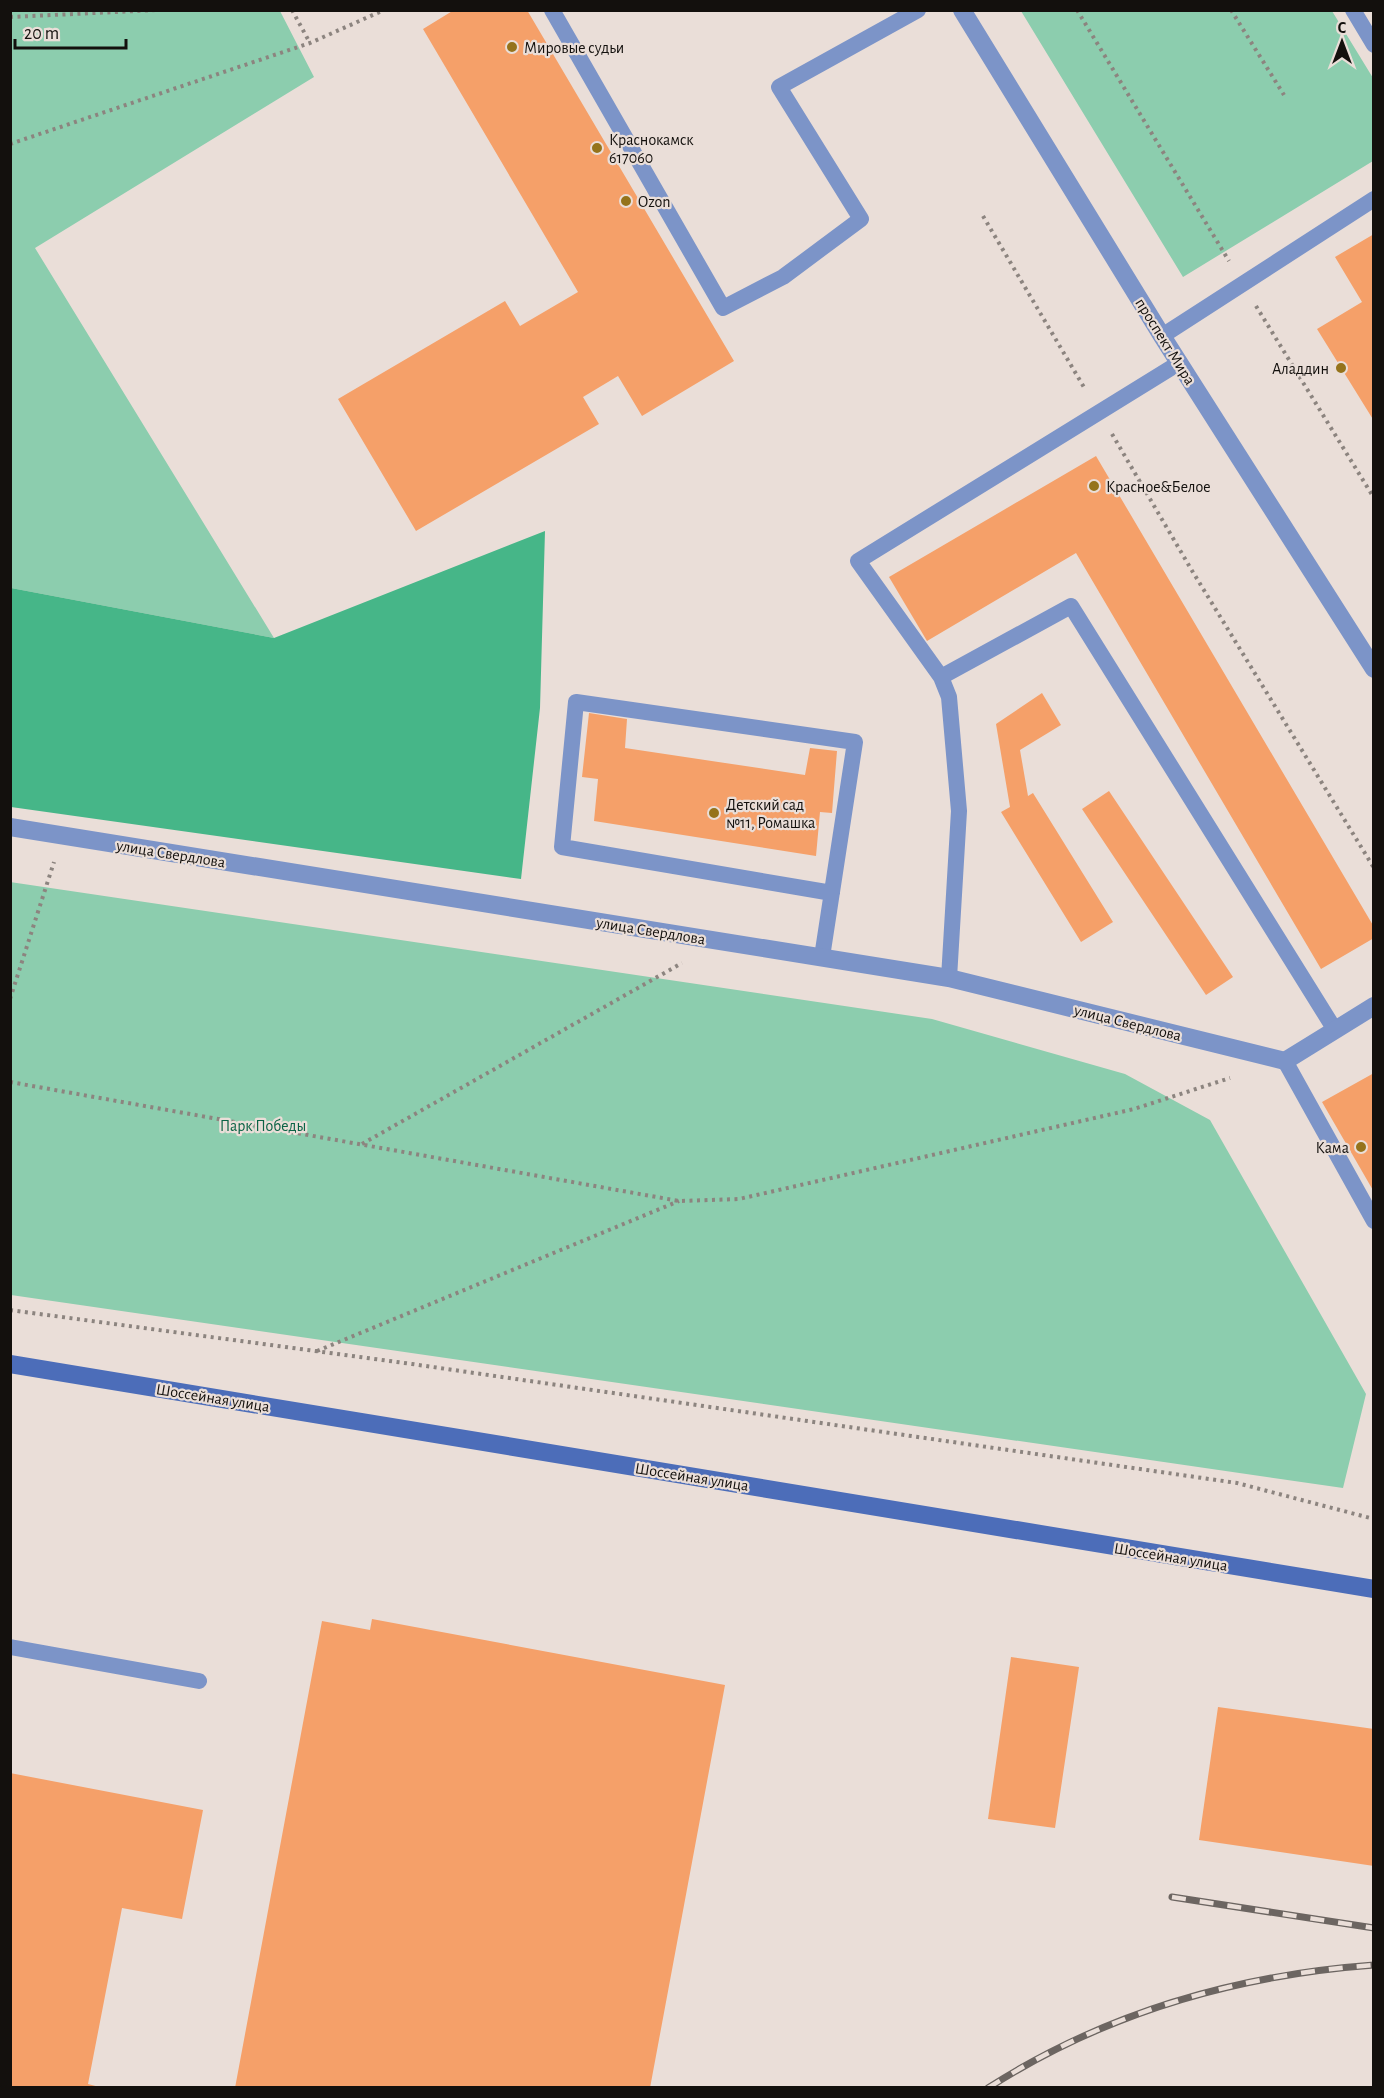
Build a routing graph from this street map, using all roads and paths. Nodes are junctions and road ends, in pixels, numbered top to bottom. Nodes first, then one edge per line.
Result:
1 (158, 10) edge
2 (292, 10) edge
3 (384, 10) edge
4 (552, 10) edge
5 (918, 10) edge
6 (962, 10) edge
7 (1077, 10) edge
8 (1231, 10) edge
9 (1353, 10) edge
10 (10, 17) edge
11 (310, 43) junction
12 (1374, 45) edge
13 (1284, 95) dead end
14 (10, 144) edge
15 (1374, 199) edge
16 (983, 216) dead end
17 (1243, 283) junction
18 (1162, 336) junction
19 (1179, 363) junction
20 (1099, 412) junction
21 (1374, 498) edge
22 (1374, 669) edge
23 (941, 677) junction
24 (10, 827) edge
25 (62, 836) junction
26 (1374, 868) edge
27 (832, 894) junction
28 (722, 941) junction
29 (822, 957) junction
30 (948, 978) junction
31 (10, 999) edge
32 (1374, 1006) edge
33 (1335, 1030) junction
34 (1286, 1061) junction
35 (1231, 1078) dead end
36 (10, 1082) edge
37 (361, 1144) junction
38 (679, 1201) junction
39 (1374, 1221) edge
40 (10, 1310) edge
41 (316, 1351) junction
42 (10, 1364) edge
43 (1374, 1519) edge
44 (1374, 1589) edge
45 (10, 1647) edge
46 (199, 1682) dead end

1 - 10 path
2 - 11 path
3 - 11 path
4 - 5 lane
6 - 18 street, проспект Мира
7 - 17 path
8 - 13 path
9 - 12 lane
11 - 14 path
15 - 17 lane
16 - 20 path
17 - 18 lane
17 - 21 path
18 - 19 street, проспект Мира
19 - 20 lane
19 - 22 street, проспект Мира
20 - 23 lane
20 - 26 path
23 - 30 lane
23 - 33 lane
24 - 25 street, улица Свердлова
25 - 28 street, улица Свердлова
25 - 31 path
27 - 27 lane
27 - 29 lane
28 - 29 street, улица Свердлова
28 - 37 path
29 - 30 street, улица Свердлова
30 - 34 street, улица Свердлова
32 - 33 street
33 - 34 street
34 - 39 lane
35 - 38 path
36 - 37 path
37 - 38 path
38 - 41 path
40 - 41 path
41 - 43 path
42 - 44 main road, Шоссейная улица
45 - 46 lane

